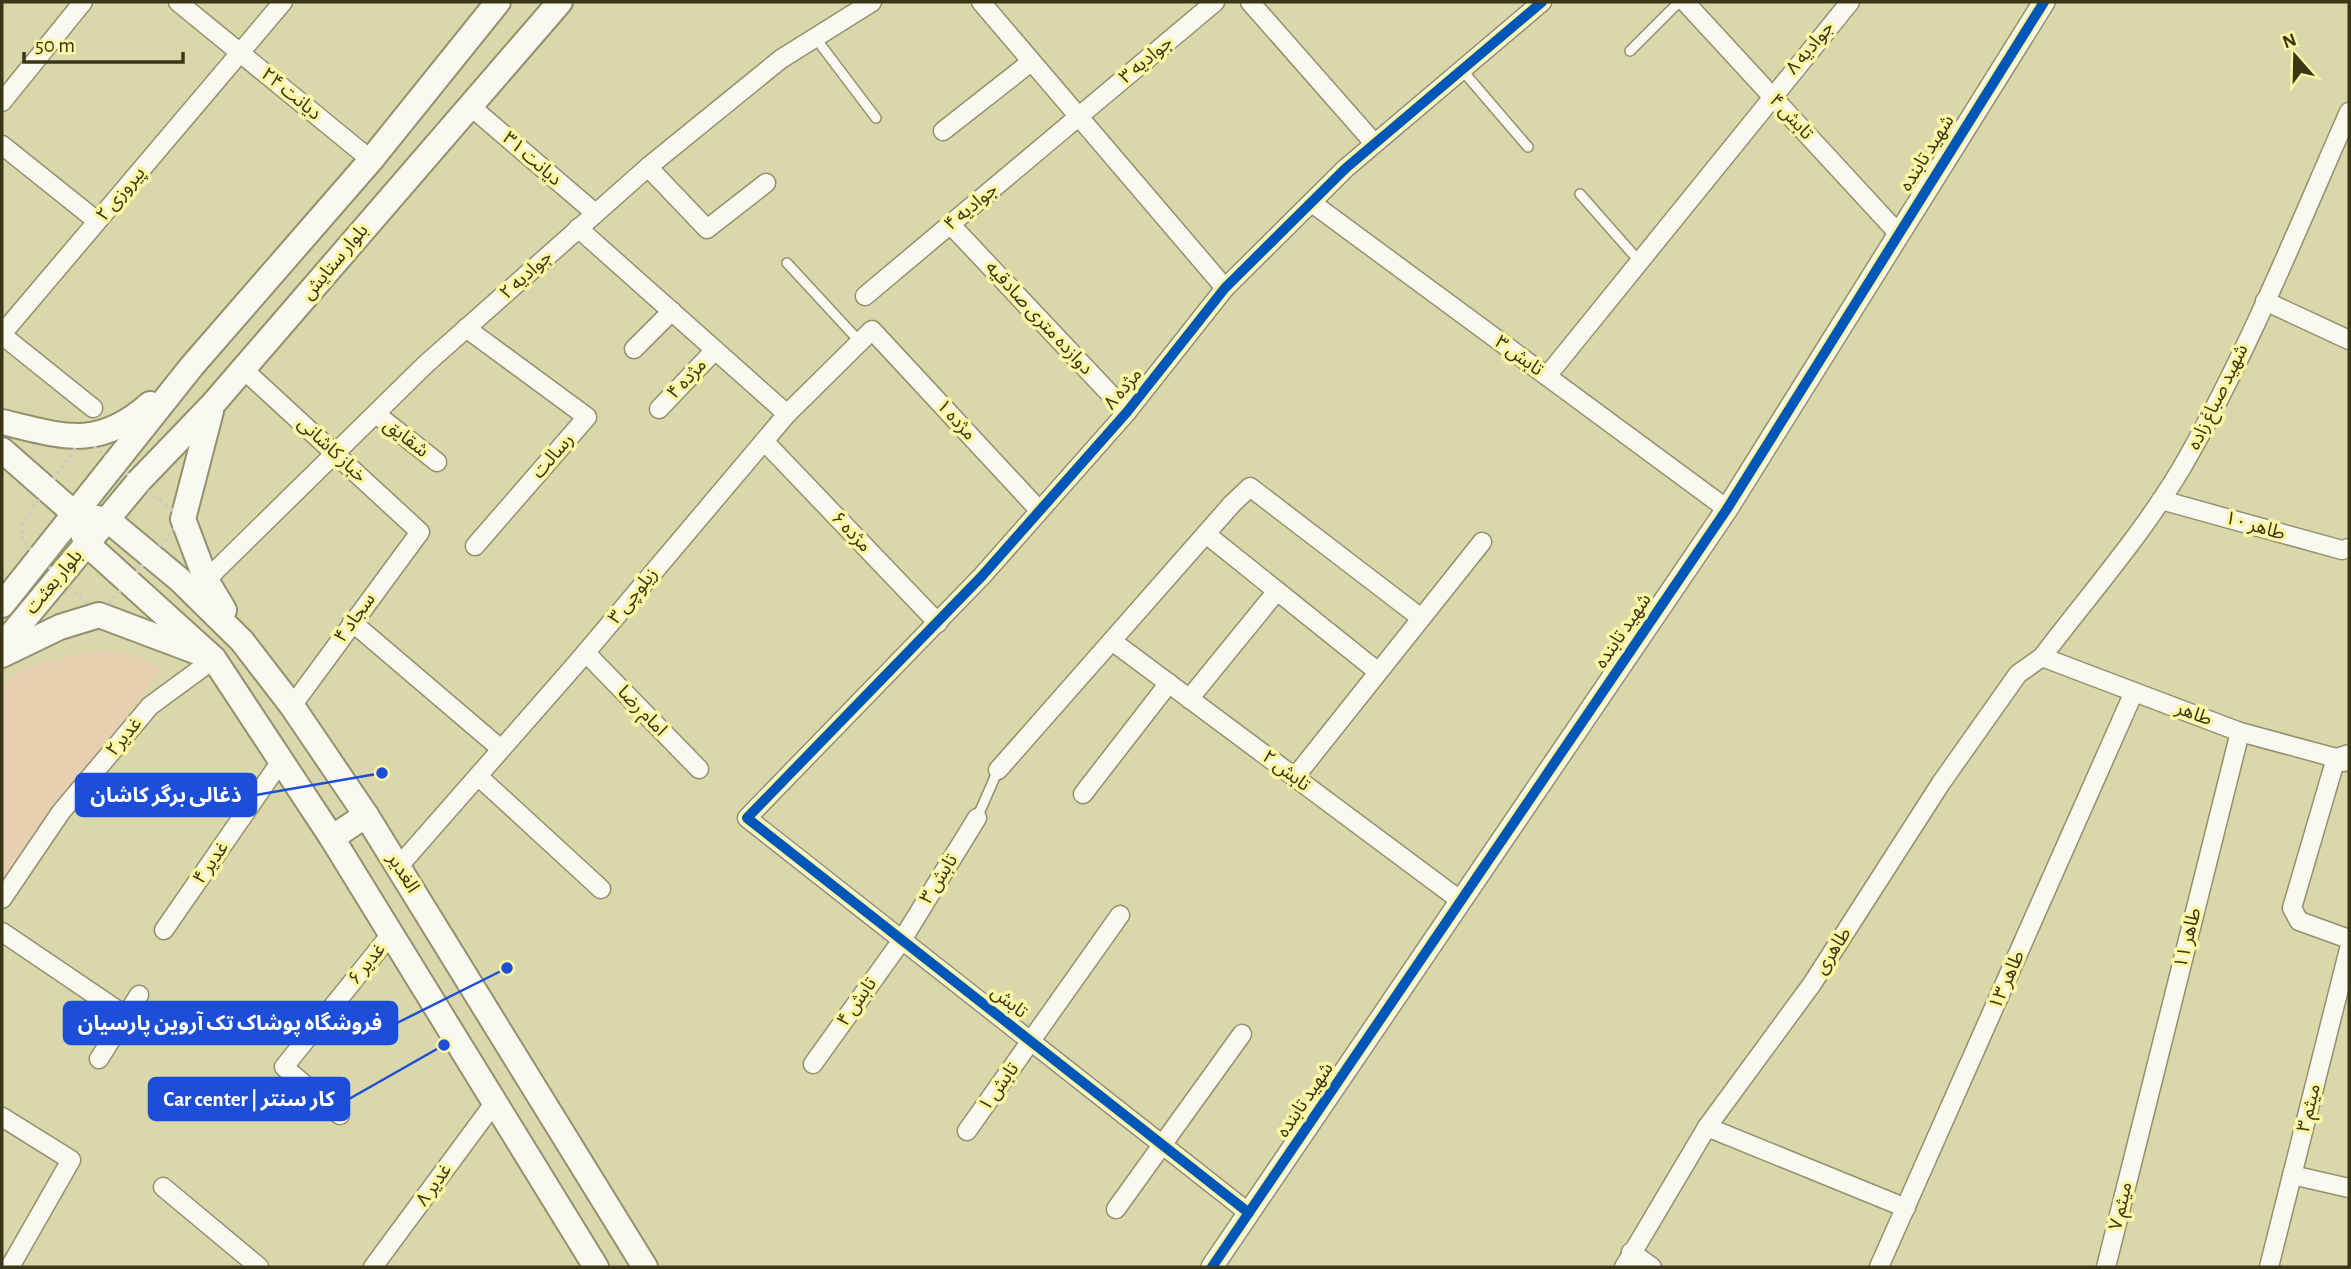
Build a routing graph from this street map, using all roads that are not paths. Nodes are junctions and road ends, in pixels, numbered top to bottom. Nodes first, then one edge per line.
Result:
1 (83, 2) edge
2 (178, 2) edge
3 (283, 2) edge
4 (498, 2) edge
5 (560, 2) edge
6 (872, 2) edge
7 (981, 2) edge
8 (1215, 2) edge
9 (1250, 2) edge
10 (1542, 2) edge
11 (1679, 2) edge
12 (1685, 2) edge
13 (1850, 2) edge
14 (2044, 2) edge
15 (814, 36) junction
16 (1630, 51) dead end
17 (240, 52) junction
18 (1031, 62) junction
19 (1462, 70) junction
20 (1771, 95) junction
21 (2, 102) edge
22 (469, 105) junction
23 (2349, 112) edge
24 (1077, 117) junction
25 (876, 118) dead end
26 (943, 131) dead end
27 (1374, 143) junction
28 (2, 145) edge
29 (1528, 147) dead end
30 (371, 160) junction
31 (648, 167) junction
32 (766, 183) dead end
33 (1580, 194) dead end
34 (1312, 203) junction
35 (595, 213) junction
36 (97, 222) junction
37 (950, 224) junction
38 (578, 228) junction
39 (1898, 232) junction
40 (306, 235) junction
41 (336, 259) junction
42 (1639, 261) junction
43 (787, 263) dead end
44 (1225, 288) junction
45 (864, 296) dead end
46 (2265, 301) junction
47 (671, 311) junction
48 (466, 328) junction
49 (2, 335) edge
50 (866, 336) junction
51 (2349, 340) edge
52 (634, 349) dead end
53 (715, 350) junction
54 (192, 366) junction
55 (243, 369) junction
56 (1547, 376) junction
57 (213, 404) junction
58 (93, 408) dead end
59 (659, 409) dead end
60 (1127, 412) junction
61 (376, 414) junction
62 (787, 414) junction
63 (2, 422) edge
64 (764, 441) junction
65 (2, 450) edge
66 (336, 453) junction
67 (437, 462) dead end
68 (2161, 500) junction
69 (1727, 509) junction
70 (1040, 510) junction
71 (75, 514) junction
72 (108, 520) junction
73 (419, 532) joint
74 (1206, 534) junction
75 (1482, 542) dead end
76 (87, 544) junction
77 (475, 546) dead end
78 (2349, 548) edge
79 (206, 580) junction
80 (1277, 591) junction
81 (2, 605) edge
82 (1421, 618) junction
83 (352, 622) junction
84 (937, 623) junction
85 (242, 641) junction
86 (1112, 641) junction
87 (2, 646) edge
88 (586, 653) junction
89 (2, 654) edge
90 (2042, 657) junction
91 (214, 659) junction
92 (1377, 671) junction
93 (1169, 683) junction
94 (2134, 692) junction
95 (1189, 699) junction
96 (292, 706) junction
97 (2240, 732) junction
98 (501, 749) junction
99 (2345, 759) edge
100 (281, 761) junction
101 (699, 769) dead end
102 (998, 770) joint
103 (478, 776) junction
104 (1294, 777) junction
105 (1083, 794) dead end
106 (366, 815) junction
107 (747, 818) joint
108 (977, 818) joint
109 (332, 838) junction
110 (399, 866) junction
111 (601, 889) dead end
112 (2, 899) edge
113 (1461, 901) junction
114 (1120, 915) dead end
115 (164, 930) dead end
116 (2, 932) edge
117 (391, 934) junction
118 (2349, 939) edge
119 (902, 940) junction
120 (2349, 949) edge
121 (139, 995) dead end
122 (127, 1016) junction
123 (1242, 1034) dead end
124 (1031, 1042) junction
125 (99, 1059) dead end
126 (813, 1064) dead end
127 (495, 1102) junction
128 (340, 1115) dead end
129 (2, 1117) edge
130 (1707, 1126) junction
131 (967, 1131) dead end
132 (1161, 1144) junction
133 (2136, 1144) joint
134 (2292, 1175) junction
135 (163, 1187) dead end
136 (2349, 1188) edge
137 (1906, 1208) junction
138 (1116, 1209) dead end
139 (1249, 1213) junction
140 (1627, 1259) edge
141 (10, 1267) edge
142 (259, 1267) edge
143 (373, 1267) edge
144 (596, 1267) edge
145 (645, 1267) edge
146 (1212, 1267) edge
147 (1652, 1267) edge
148 (1879, 1267) edge
149 (2106, 1267) edge
150 (2269, 1267) edge

1 - 21 street
2 - 17 street, دیانت ۲۴
3 - 17 street, پیروزی ۲
4 - 30 main road, بلوار ستایش
5 - 22 main road, بلوار ستایش
6 - 15 street, جوادیه ۲
7 - 18 street
8 - 24 street, جوادیه ۳
9 - 27 street
10 - 19 street, مژده ۸
11 - 16 lane
12 - 20 street, تابش ۴
13 - 20 street, جوادیه ۸
14 - 39 street, شهید تابنده
15 - 25 lane
15 - 31 street, جوادیه ۲
17 - 30 street, دیانت ۲۴
17 - 36 street, پیروزی ۲
18 - 24 street
18 - 26 street
19 - 27 street, مژده ۸
19 - 29 lane
20 - 39 street, تابش ۴
20 - 42 street, جوادیه ۸
22 - 35 street, دیانت ۳۱
22 - 41 main road, بلوار ستایش
23 - 46 street, شهید صباغ زاده
24 - 37 street, جوادیه ۴
24 - 44 street
27 - 34 street, مژده ۸
28 - 36 street
30 - 40 main road, بلوار ستایش
31 - 32 street
31 - 35 street, جوادیه ۲
33 - 42 lane
34 - 44 street, مژده ۸
34 - 56 street, تابش ۳
35 - 38 street, جوادیه ۲
36 - 49 street, پیروزی ۲
37 - 45 street, جوادیه ۴
37 - 60 street, دوازده متری صادقیه
38 - 47 street
38 - 48 street, جوادیه ۲
39 - 69 street, شهید تابنده
40 - 41 main road
40 - 54 main road, بلوار ستایش
41 - 55 main road, بلوار ستایش
42 - 56 street, جوادیه ۸
43 - 50 lane
44 - 60 street, مژده ۸
46 - 51 street
46 - 68 street, شهید صباغ زاده
47 - 52 street
47 - 53 street
48 - 61 street, جوادیه ۲
48 - 77 street, رسالت
49 - 58 street
50 - 62 street, زیلوچی ۳
50 - 70 street, مژده ۱
53 - 59 street, مژده ۴
53 - 62 street
54 - 63 main road
54 - 71 main road, بلوار ستایش
55 - 57 main road, بلوار ستایش
55 - 66 street, خباز کاشانی
56 - 69 street, تابش ۳
57 - 72 main road, بلوار ستایش
57 - 79 main road
60 - 70 street, مژده ۸
61 - 66 street, جوادیه ۲
61 - 67 street, شقایق
62 - 64 street, زیلوچی ۳
64 - 84 street, مژده ۶
64 - 88 street, زیلوچی ۳
65 - 71 main road
66 - 73 street, خباز کاشانی
66 - 79 street, جوادیه ۲
68 - 78 street, طاهر ۱۰
68 - 90 street, شهید صباغ زاده
69 - 113 street, شهید تابنده
70 - 84 street, مژده ۸
71 - 72 main road
71 - 76 main road
71 - 81 main road, بلوار بعثت
72 - 76 main road, بلوار بعثت
72 - 85 main road, الغدیر
73 - 83 street, سجاد ۴
74 - 80 street
74 - 82 street
74 - 86 street
75 - 82 street
76 - 87 main road, بلوار بعثت
76 - 91 main road
79 - 85 main road
80 - 92 street
80 - 95 street
82 - 92 street
83 - 96 street, سجاد ۴
83 - 98 street
84 - 107 street, مژده ۸
85 - 96 main road, الغدیر
86 - 93 street, تابش ۲
86 - 102 street
88 - 98 street, زیلوچی ۳
88 - 101 street, امام رضا
89 - 91 main road
90 - 94 street, طاهر
90 - 130 street, طاهری
91 - 100 main road
91 - 112 street, غدیر۲
92 - 104 street
93 - 95 street, تابش ۲
93 - 105 street
94 - 97 street, طاهر
94 - 137 street, طاهر ۱۳
95 - 104 street, تابش ۲
96 - 106 main road, الغدیر
97 - 99 street, طاهر
97 - 133 street, طاهر ۱۱
98 - 103 street, زیلوچی ۳
99 - 118 street
100 - 109 main road
100 - 115 street, غدیر ۴
102 - 108 lane
103 - 110 street, زیلوچی ۳
103 - 111 street
104 - 113 street, تابش ۲
106 - 109 main road
106 - 110 main road, الغدیر
107 - 119 street, تابش
108 - 119 street, تابش ۳
109 - 117 main road
110 - 145 main road, الغدیر
113 - 139 street, شهید تابنده
114 - 124 street
116 - 122 street
117 - 127 main road
117 - 128 street, غدیر ۶
119 - 124 street, تابش
119 - 126 street, تابش ۴
120 - 134 street, میثم ۳
121 - 122 street
122 - 125 street
123 - 132 street
124 - 131 street, تابش ۱
124 - 132 street, تابش
127 - 143 street, غدیر ۸
127 - 144 main road
129 - 141 street
130 - 137 street
130 - 140 street, طاهری
132 - 138 street
132 - 139 street, تابش
133 - 149 street, میثم ۷
134 - 136 street
134 - 150 street, میثم ۳
135 - 142 street
137 - 148 street, طاهر ۱۳
139 - 146 street, شهید تابنده
140 - 147 street

